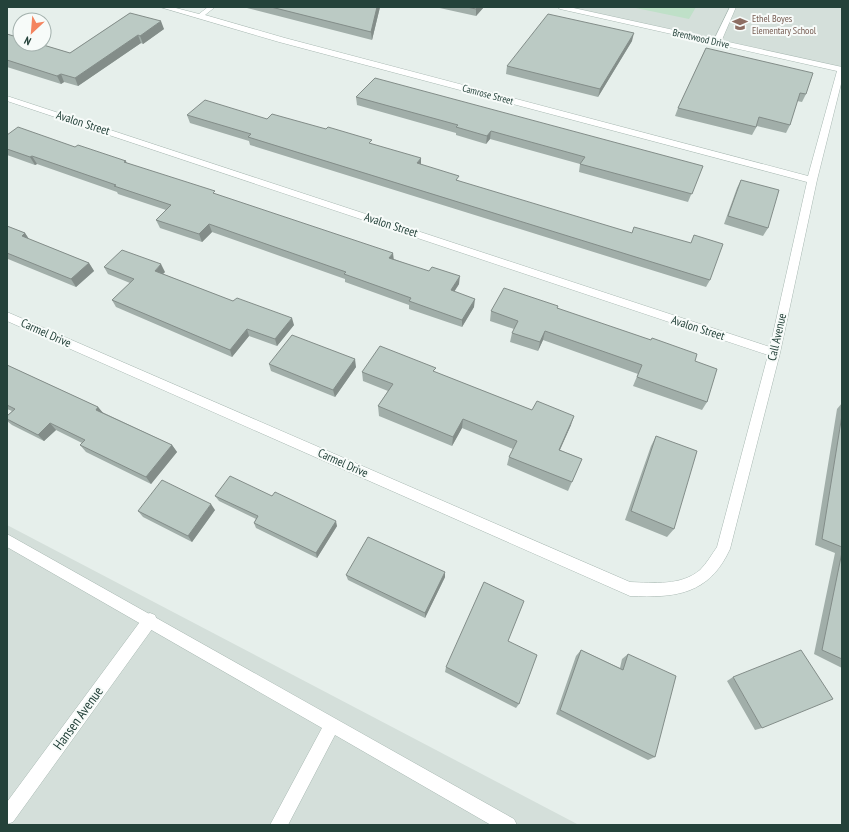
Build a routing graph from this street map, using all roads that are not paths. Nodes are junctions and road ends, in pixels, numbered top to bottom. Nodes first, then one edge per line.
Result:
1 (164, 7) edge
2 (212, 7) edge
3 (560, 7) edge
4 (732, 7) edge
5 (200, 16) junction
6 (718, 42) junction
7 (841, 69) edge
8 (7, 98) edge
9 (812, 180) junction
10 (7, 316) edge
11 (774, 353) junction
12 (7, 540) edge
13 (683, 587) joint
14 (150, 620) junction
15 (332, 724) junction
16 (7, 816) edge
17 (279, 825) edge
18 (508, 825) edge

1 - 5 street, Camrose Street
2 - 5 street
3 - 6 street, Brentwood Drive
4 - 6 street
5 - 9 street, Camrose Street
6 - 7 street, Brentwood Drive
7 - 9 street, Call Avenue
8 - 11 street, Avalon Street
9 - 11 street, Call Avenue
10 - 13 street, Carmel Drive
11 - 13 street, Call Avenue
12 - 14 street
14 - 15 street
14 - 16 street, Hansen Avenue
15 - 17 street
15 - 18 street

